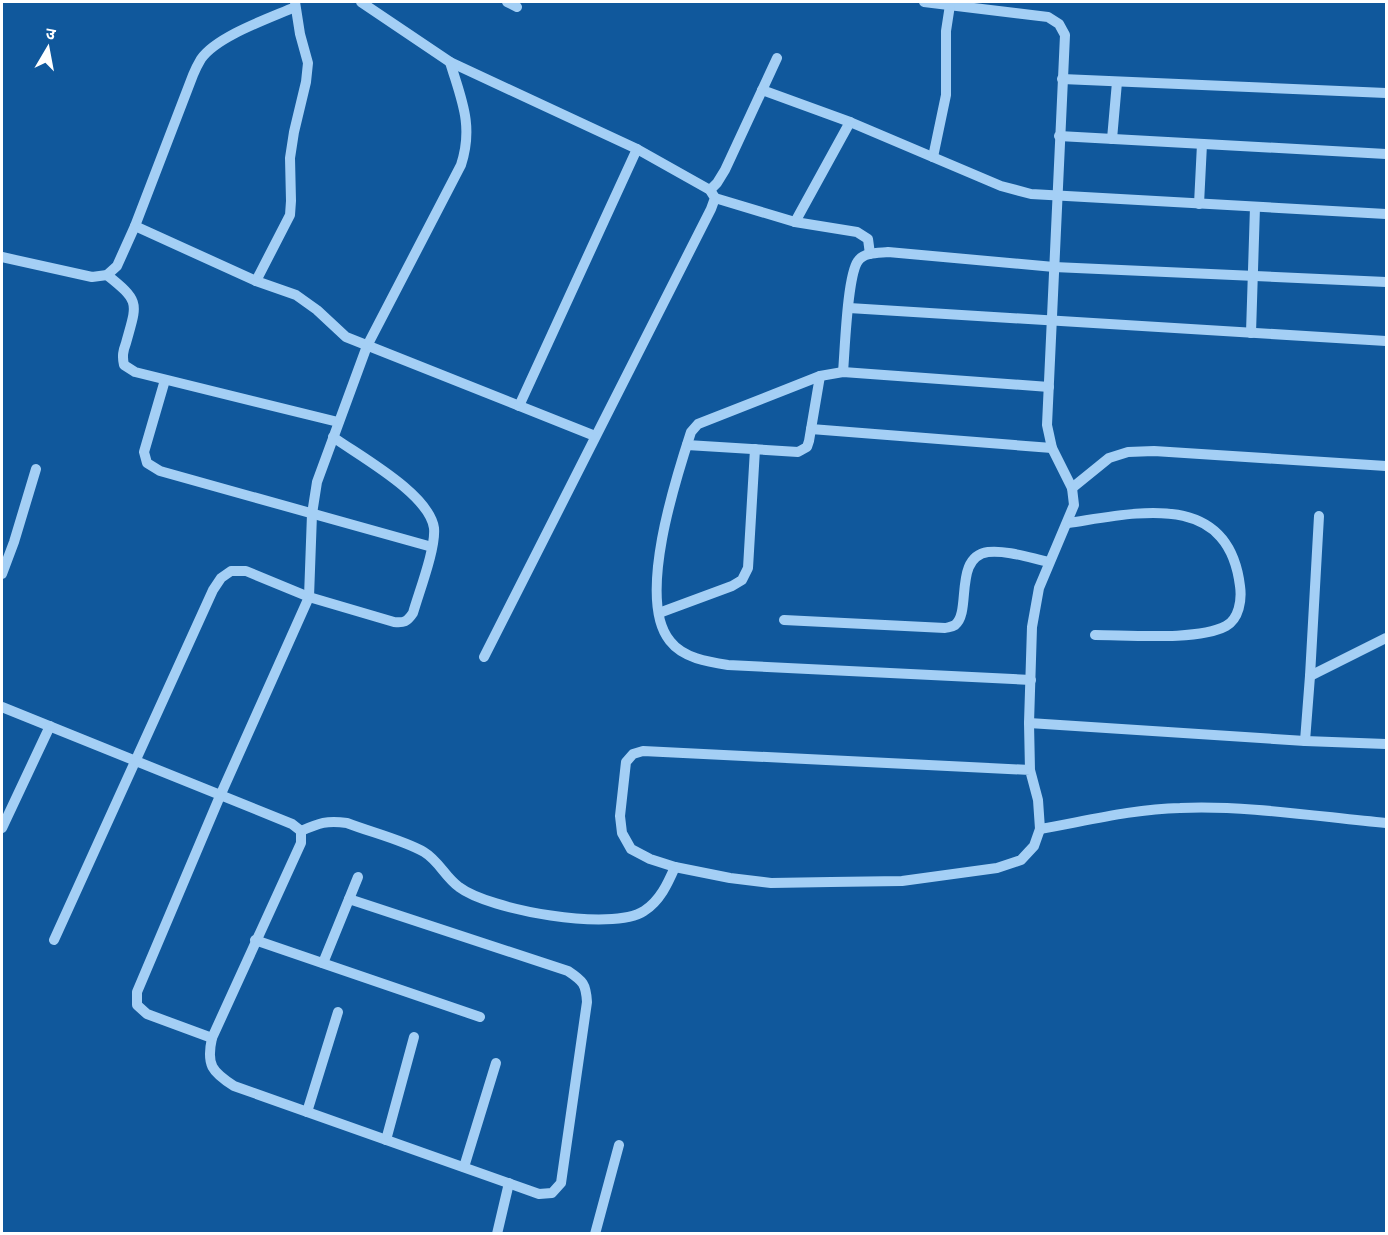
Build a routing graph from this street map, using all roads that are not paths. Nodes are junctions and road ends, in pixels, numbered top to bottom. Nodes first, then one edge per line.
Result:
1 (361, 2) edge
2 (924, 2) edge
3 (295, 4) edge
4 (950, 5) junction
5 (777, 58) dead end
6 (450, 62) junction
7 (1062, 79) junction
8 (1117, 82) junction
9 (762, 90) junction
10 (1386, 93) edge
11 (850, 122) junction
12 (1059, 136) junction
13 (1112, 139) junction
14 (1202, 144) junction
15 (637, 149) junction
16 (1386, 154) edge
17 (933, 157) junction
18 (712, 194) junction
19 (1057, 196) junction
20 (1199, 204) junction
21 (1256, 207) junction
22 (1386, 214) edge
23 (795, 222) junction
24 (135, 226) junction
25 (870, 254) junction
26 (2, 257) edge
27 (1054, 267) junction
28 (107, 275) junction
29 (1253, 276) junction
30 (256, 281) junction
31 (1386, 282) edge
32 (849, 308) junction
33 (1052, 321) junction
34 (1251, 333) junction
35 (1386, 341) edge
36 (367, 346) junction
37 (843, 372) junction
38 (820, 376) junction
39 (165, 380) junction
40 (1049, 387) junction
41 (519, 406) junction
42 (338, 422) junction
43 (811, 429) junction
44 (595, 436) junction
45 (333, 437) junction
46 (687, 444) junction
47 (1052, 448) junction
48 (755, 449) junction
49 (1386, 466) edge
50 (36, 468) dead end
51 (1072, 488) junction
52 (312, 514) junction
53 (1319, 516) dead end
54 (1068, 523) junction
55 (432, 547) junction
56 (1049, 562) junction
57 (2, 570) edge
58 (309, 597) junction
59 (659, 613) junction
60 (783, 620) dead end
61 (1095, 635) dead end
62 (1386, 638) edge
63 (484, 657) dead end
64 (1310, 676) junction
65 (1031, 680) junction
66 (2, 706) edge
67 (1029, 723) junction
68 (50, 726) junction
69 (1305, 741) junction
70 (1386, 744) edge
71 (134, 761) junction
72 (1030, 770) junction
73 (220, 796) junction
74 (1386, 823) edge
75 (2, 828) edge
76 (1040, 829) junction
77 (301, 831) junction
78 (675, 867) junction
79 (358, 878) dead end
80 (350, 899) junction
81 (54, 940) dead end
82 (255, 940) junction
83 (323, 963) junction
84 (338, 1012) dead end
85 (480, 1017) dead end
86 (414, 1037) dead end
87 (212, 1038) junction
88 (496, 1063) dead end
89 (307, 1112) junction
90 (386, 1140) junction
91 (619, 1145) dead end
92 (464, 1167) junction
93 (509, 1183) junction
94 (497, 1233) edge
95 (595, 1233) edge

1 - 6 street
2 - 4 street
3 - 24 street
3 - 30 street
4 - 7 street
4 - 17 street
5 - 9 street
6 - 15 street
6 - 36 street
7 - 8 street
7 - 12 street
8 - 10 street
8 - 13 street
9 - 11 street
9 - 18 street
11 - 17 street
11 - 23 street
12 - 13 street
12 - 19 street
13 - 14 street
14 - 16 street
14 - 20 street
15 - 18 street
15 - 41 street
17 - 19 street
18 - 23 street
18 - 44 street
19 - 20 street
19 - 27 street
20 - 21 street
21 - 22 street
21 - 29 street
23 - 25 street
24 - 28 street
24 - 30 street
25 - 27 street
25 - 32 street
26 - 28 street
27 - 29 street
27 - 33 street
28 - 39 street
29 - 31 street
29 - 34 street
30 - 36 street
32 - 33 street
32 - 37 street
33 - 34 street
33 - 40 street
34 - 35 street
36 - 41 street
36 - 42 street
37 - 38 street
37 - 40 street
38 - 43 street
38 - 46 street
39 - 42 street
39 - 52 street
40 - 47 street
41 - 44 street
42 - 45 street
43 - 47 street
43 - 48 street
44 - 63 street
45 - 52 street
45 - 55 street
46 - 48 street
46 - 59 street
47 - 51 street
48 - 59 street
49 - 51 street
50 - 57 street
51 - 54 street
52 - 55 street
52 - 58 street
53 - 64 street
54 - 56 street
54 - 61 street
55 - 58 street
56 - 60 street
56 - 65 street
58 - 71 street
58 - 73 street
59 - 65 street
62 - 64 street
64 - 69 street
65 - 67 street
66 - 68 street
67 - 69 street
67 - 72 street
68 - 71 street
68 - 75 street
69 - 70 street
71 - 73 street
71 - 81 street
72 - 76 street
72 - 78 street
73 - 77 street
73 - 87 street
74 - 76 street
76 - 78 street
77 - 78 street
77 - 82 street
79 - 80 street
80 - 83 street
80 - 93 street
82 - 83 street
82 - 87 street
83 - 85 street
84 - 89 street
86 - 90 street
87 - 89 street
88 - 92 street
89 - 90 street
90 - 92 street
91 - 95 street
92 - 93 street
93 - 94 street

